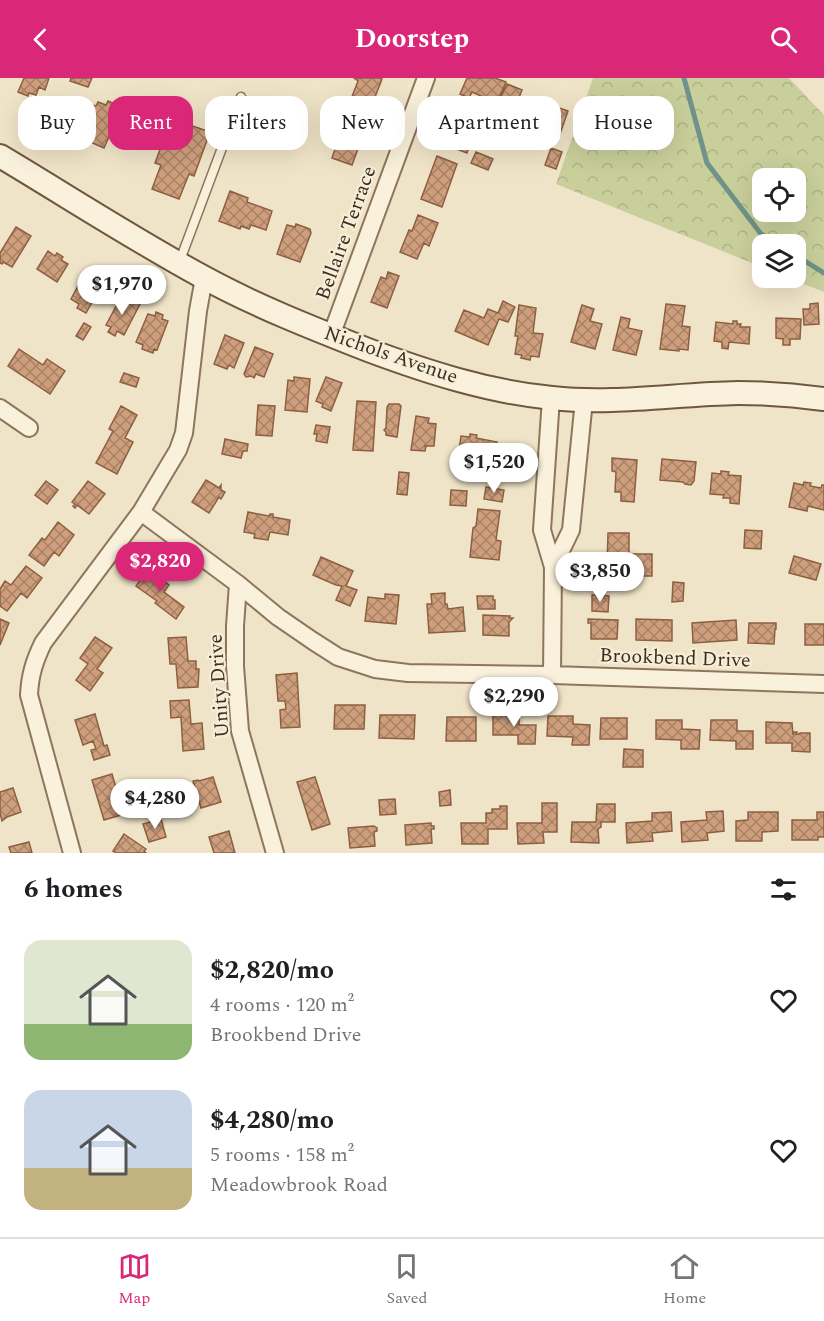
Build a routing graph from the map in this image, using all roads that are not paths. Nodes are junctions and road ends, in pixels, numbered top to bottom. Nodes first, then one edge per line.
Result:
1 (426, 78) edge
2 (221, 150) edge
3 (0, 156) edge
4 (178, 263) junction
5 (204, 278) junction
6 (331, 336) junction
7 (551, 398) junction
8 (824, 399) edge
9 (584, 400) junction
10 (0, 408) edge
11 (29, 428) dead end
12 (141, 512) junction
13 (553, 567) junction
14 (238, 585) junction
15 (552, 675) junction
16 (824, 684) edge
17 (72, 853) edge
18 (275, 853) edge

1 - 6 street, Bellaire Terrace
2 - 4 lane
3 - 4 main road, Nichols Avenue
4 - 5 main road, Nichols Avenue
5 - 6 main road, Nichols Avenue
5 - 12 street
6 - 7 main road, Nichols Avenue
7 - 9 main road, Nichols Avenue
7 - 13 street
8 - 9 main road, Nichols Avenue
9 - 13 street
10 - 11 street
12 - 14 street, Brookbend Drive
12 - 17 street
13 - 15 street
14 - 15 street, Brookbend Drive
14 - 18 street, Unity Drive
15 - 16 street, Brookbend Drive

